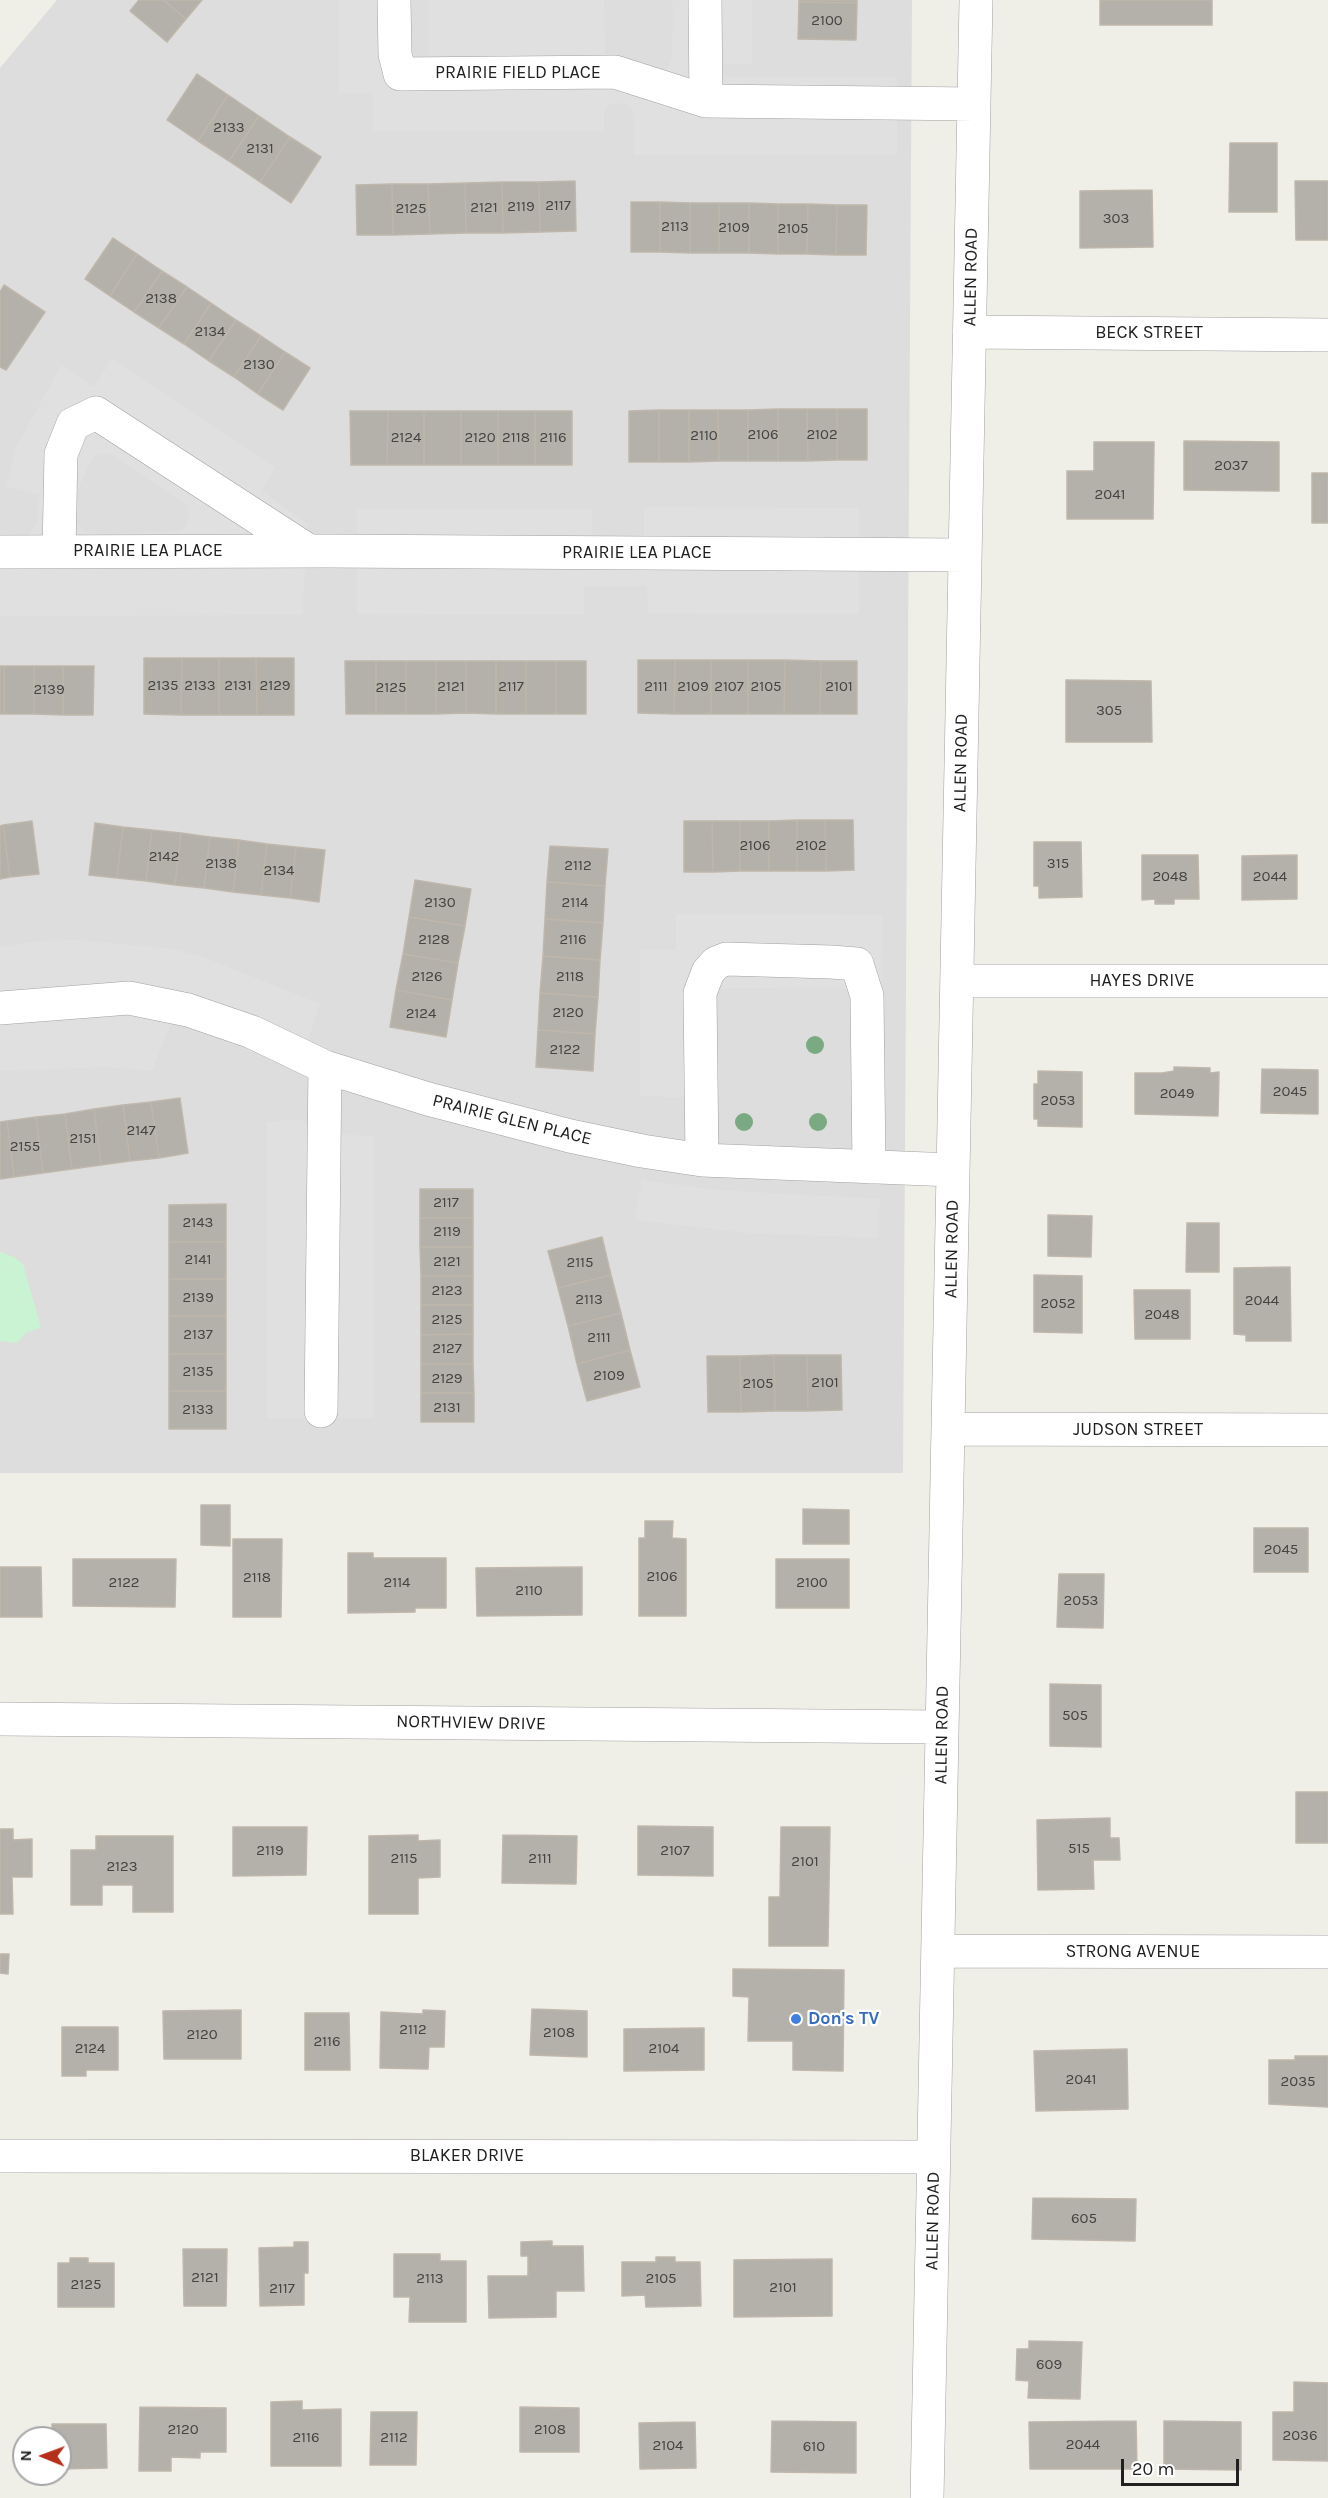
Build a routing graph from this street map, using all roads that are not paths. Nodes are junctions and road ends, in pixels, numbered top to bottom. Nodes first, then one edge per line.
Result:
1 (394, 0) edge
2 (705, 0) edge
3 (976, 0) edge
4 (706, 101) junction
5 (974, 104) junction
6 (969, 332) junction
7 (1328, 335) edge
8 (59, 551) junction
9 (309, 551) junction
10 (0, 552) edge
11 (965, 555) junction
12 (957, 981) junction
13 (1328, 981) edge
14 (0, 1008) edge
15 (325, 1067) junction
16 (702, 1160) junction
17 (869, 1167) junction
18 (953, 1170) junction
19 (321, 1411) dead end
20 (948, 1430) junction
21 (1328, 1430) edge
22 (0, 1719) edge
23 (942, 1727) junction
24 (938, 1951) junction
25 (1328, 1952) edge
26 (0, 2156) edge
27 (934, 2157) junction
28 (927, 2498) edge

1 - 4 street, PRAIRIE FIELD PLACE
2 - 4 street
3 - 5 street, ALLEN ROAD
4 - 5 street, PRAIRIE FIELD PLACE
5 - 6 street, ALLEN ROAD
6 - 7 street, BECK STREET
6 - 11 street, ALLEN ROAD
8 - 9 street, PRAIRIE LEA PLACE
8 - 9 street, PRAIRIE LEA PLACE
8 - 10 street, PRAIRIE LEA PLACE
9 - 11 street, PRAIRIE LEA PLACE
11 - 12 street, ALLEN ROAD
12 - 13 street, HAYES DRIVE
12 - 18 street, ALLEN ROAD
14 - 15 street, PRAIRIE GLEN PLACE
15 - 16 street, PRAIRIE GLEN PLACE
15 - 19 street
16 - 17 street, PRAIRIE GLEN PLACE
16 - 17 street
17 - 18 street, PRAIRIE GLEN PLACE
18 - 20 street, ALLEN ROAD
20 - 21 street, JUDSON STREET
20 - 23 street, ALLEN ROAD
22 - 23 street, NORTHVIEW DRIVE
23 - 24 street, ALLEN ROAD
24 - 25 street, STRONG AVENUE
24 - 27 street, ALLEN ROAD
26 - 27 street, BLAKER DRIVE
27 - 28 street, ALLEN ROAD

